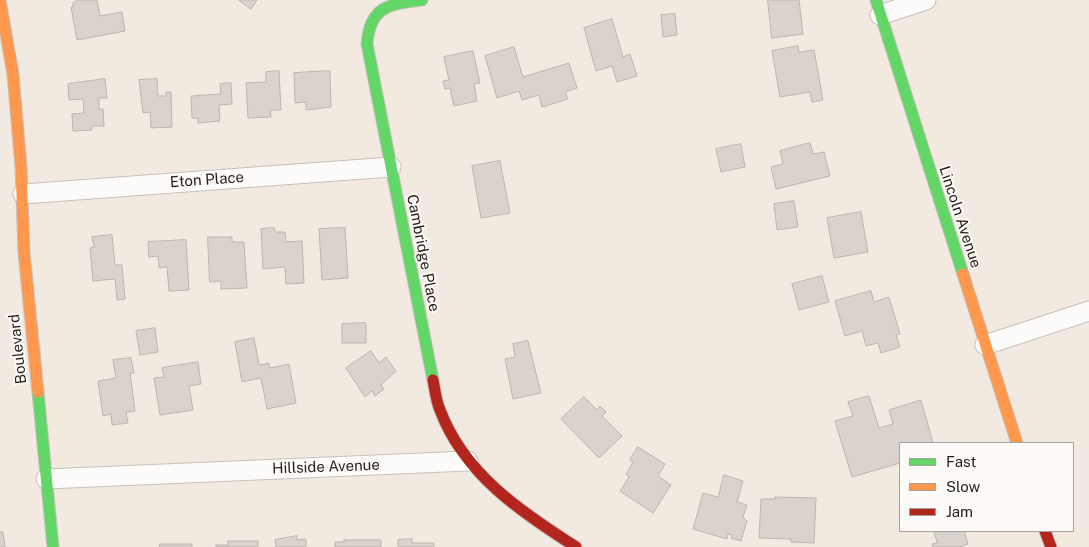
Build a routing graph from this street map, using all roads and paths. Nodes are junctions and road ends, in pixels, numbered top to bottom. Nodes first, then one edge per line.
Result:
1 (0, 0) edge
2 (422, 0) edge
3 (926, 0) edge
4 (878, 8) edge
5 (391, 167) junction
6 (23, 194) junction
7 (1089, 311) edge
8 (985, 345) junction
9 (1017, 442) edge
10 (468, 461) junction
11 (46, 479) junction
12 (1045, 532) edge
13 (53, 547) edge
14 (576, 547) edge
15 (1051, 547) edge

1 - 6 street, Boulevard
2 - 5 street, Cambridge Place
3 - 4 street
4 - 8 street, Lincoln Avenue
5 - 6 street, Eton Place
5 - 10 street, Cambridge Place
6 - 11 street, Boulevard
7 - 8 street
8 - 9 street, Lincoln Avenue
10 - 11 street, Hillside Avenue
10 - 14 street
11 - 13 street, Boulevard
12 - 15 street

